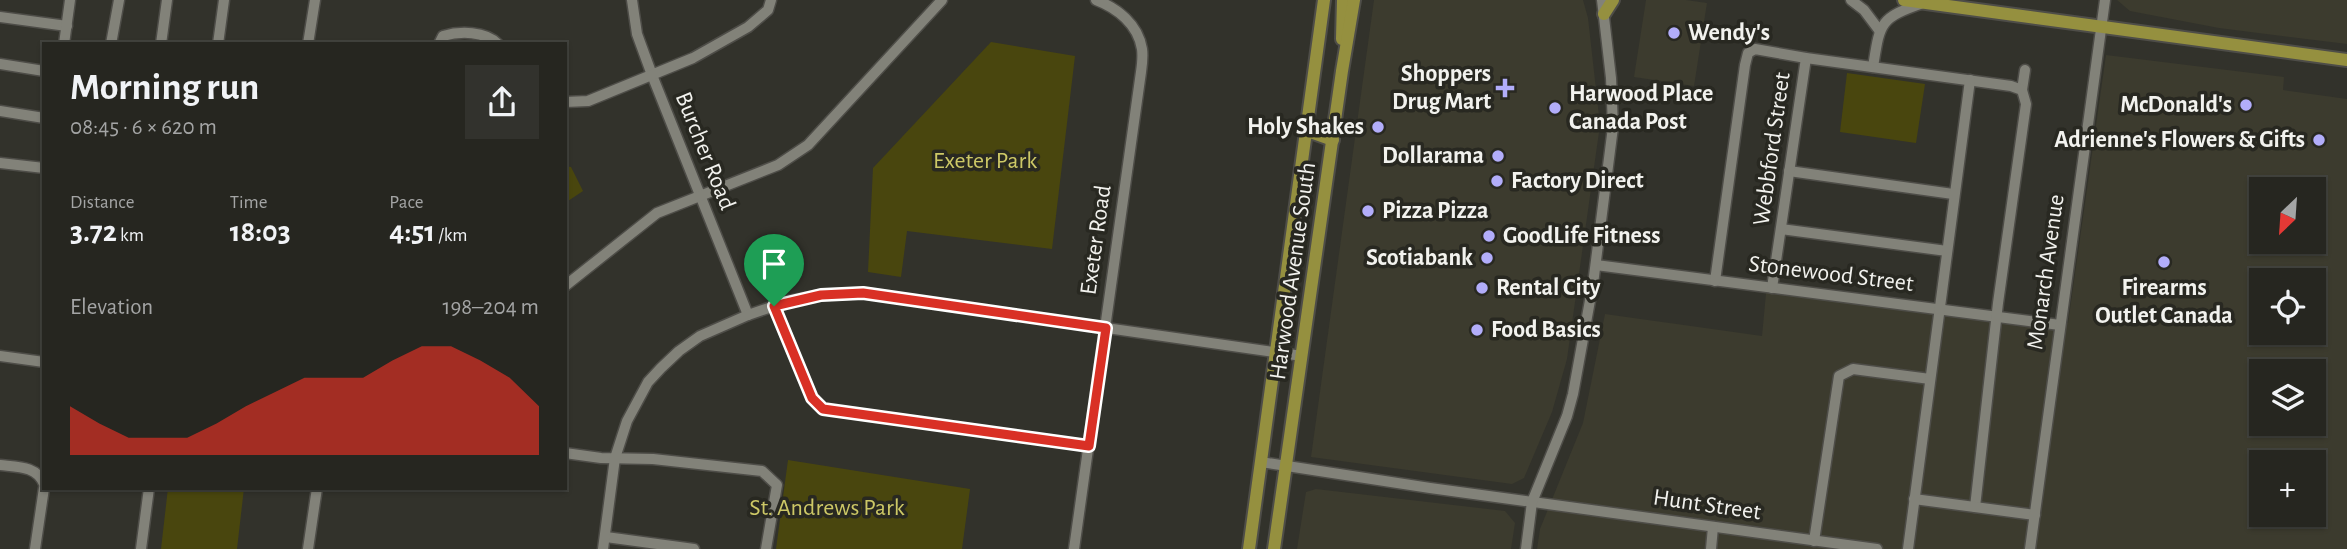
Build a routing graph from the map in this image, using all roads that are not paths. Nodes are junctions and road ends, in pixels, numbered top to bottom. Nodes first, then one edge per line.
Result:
1 (70, 0) edge
2 (119, 0) edge
3 (167, 0) edge
4 (224, 0) edge
5 (314, 0) edge
6 (632, 0) edge
7 (771, 0) edge
8 (942, 0) edge
9 (1096, 0) edge
10 (1324, 0) edge
11 (1343, 0) edge
12 (1354, 0) edge
13 (1602, 0) edge
14 (1613, 0) edge
15 (1851, 0) edge
16 (1904, 0) edge
17 (2105, 0) edge
18 (1923, 3) junction
19 (1604, 14) junction
20 (0, 17) edge
21 (67, 26) junction
22 (2101, 26) junction
23 (1879, 30) junction
24 (64, 42) edge
25 (111, 42) edge
26 (160, 42) edge
27 (218, 42) edge
28 (308, 42) edge
29 (440, 42) edge
30 (496, 42) edge
31 (1806, 58) junction
32 (2347, 60) edge
33 (0, 64) edge
34 (1873, 67) junction
35 (42, 71) edge
36 (1342, 71) junction
37 (2025, 71) dead end
38 (652, 75) junction
39 (1970, 80) junction
40 (2022, 90) junction
41 (567, 102) edge
42 (0, 110) edge
43 (42, 118) edge
44 (1308, 131) junction
45 (1334, 140) junction
46 (0, 163) edge
47 (42, 168) edge
48 (1789, 171) junction
49 (1954, 194) junction
50 (699, 195) junction
51 (1781, 229) junction
52 (1947, 251) junction
53 (1596, 265) junction
54 (1716, 281) junction
55 (567, 284) edge
56 (1772, 288) junction
57 (774, 306) junction
58 (1940, 309) junction
59 (748, 315) junction
60 (1996, 316) junction
61 (2060, 325) junction
62 (1106, 328) junction
63 (1277, 352) junction
64 (0, 356) edge
65 (1302, 356) junction
66 (42, 362) edge
67 (1930, 379) junction
68 (1089, 446) junction
69 (567, 453) edge
70 (615, 458) junction
71 (1261, 462) junction
72 (0, 465) edge
73 (1287, 467) junction
74 (42, 480) edge
75 (43, 490) edge
76 (149, 490) edge
77 (317, 490) edge
78 (1914, 499) junction
79 (1532, 502) junction
80 (1975, 507) junction
81 (2035, 515) junction
82 (1713, 527) junction
83 (606, 537) junction
84 (1814, 541) junction
85 (35, 549) edge
86 (141, 549) edge
87 (308, 549) edge
88 (603, 549) edge
89 (694, 549) edge
90 (766, 549) edge
91 (1074, 549) edge
92 (1249, 549) edge
93 (1274, 549) edge
94 (1526, 549) edge
95 (1711, 549) edge
96 (1877, 549) edge
97 (1908, 549) edge
98 (2030, 549) edge

1 - 21 street
2 - 25 street
3 - 26 street
4 - 27 street
5 - 28 street
6 - 38 street, Burcher Road
7 - 38 street
8 - 50 street
9 - 62 street, Exeter Road
10 - 44 main road, Harwood Avenue South
11 - 36 main road
12 - 36 main road, Harwood Avenue South
13 - 19 street
14 - 19 main road
15 - 23 street
16 - 18 main road
17 - 22 street, Monarch Avenue
18 - 22 main road
18 - 23 street
19 - 53 street
20 - 21 street
21 - 24 street
22 - 32 main road
22 - 61 street, Monarch Avenue
23 - 34 street
29 - 30 street
31 - 34 street
31 - 48 street, Webbford Street
31 - 54 street
33 - 35 street
34 - 39 street
36 - 45 main road, Harwood Avenue South
37 - 40 street
38 - 41 street
38 - 50 street, Burcher Road
39 - 40 street
39 - 49 street
40 - 60 street
42 - 43 street
44 - 45 main road
44 - 63 main road, Harwood Avenue South
45 - 65 main road, Harwood Avenue South
46 - 47 street
48 - 49 street
48 - 51 street, Webbford Street
49 - 52 street
50 - 55 street
50 - 59 street, Burcher Road
51 - 52 street
51 - 56 street, Webbford Street
52 - 58 street
53 - 54 street, Stonewood Street
53 - 79 street
54 - 56 street, Stonewood Street
56 - 58 street, Stonewood Street
57 - 59 street
57 - 62 street
57 - 68 street
58 - 60 street, Stonewood Street
58 - 67 street
59 - 70 street
60 - 61 street, Stonewood Street
60 - 80 street
61 - 81 street, Monarch Avenue
62 - 63 street
62 - 68 street, Exeter Road
63 - 65 street
63 - 71 main road, Harwood Avenue South
64 - 66 street
65 - 73 main road, Harwood Avenue South
67 - 78 street
67 - 84 street
68 - 91 street, Exeter Road
69 - 70 street
70 - 83 street
70 - 90 street
71 - 73 street
71 - 92 main road, Harwood Avenue South
72 - 74 street
73 - 79 street, Hunt Street
73 - 93 main road, Harwood Avenue South
75 - 85 street
76 - 86 street
77 - 87 street
78 - 80 street
78 - 97 street
79 - 82 street, Hunt Street
79 - 94 street
80 - 81 street
81 - 98 street, Monarch Avenue
82 - 84 street, Hunt Street
82 - 95 street
83 - 88 street
83 - 89 street
84 - 96 street, Hunt Street

